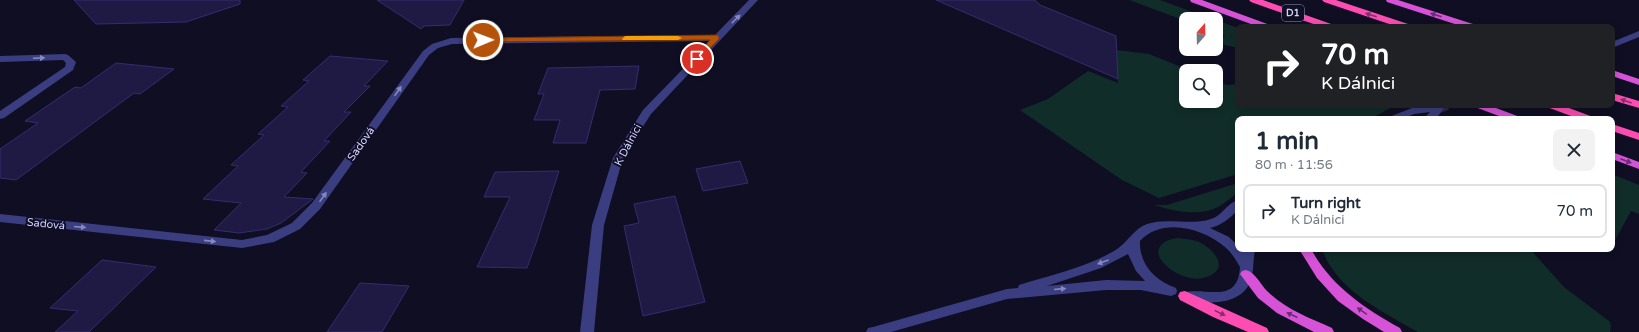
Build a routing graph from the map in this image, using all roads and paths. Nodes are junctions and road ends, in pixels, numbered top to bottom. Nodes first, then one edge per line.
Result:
1 (754, 0) edge
2 (1194, 0) edge
3 (1254, 0) edge
4 (1327, 0) edge
5 (1390, 0) edge
6 (1259, 24) edge
7 (1323, 24) edge
8 (1399, 24) edge
9 (1464, 24) edge
10 (1639, 34) edge
11 (717, 38) junction
12 (1615, 43) edge
13 (0, 59) edge
14 (1615, 74) edge
15 (1639, 82) edge
16 (1615, 97) edge
17 (1639, 106) edge
18 (1439, 108) edge
19 (1439, 108) edge
20 (1488, 108) edge
21 (1559, 108) edge
22 (0, 116) edge
23 (1400, 116) edge
24 (1433, 116) edge
25 (1509, 116) edge
26 (1581, 116) edge
27 (1615, 128) edge
28 (1639, 137) edge
29 (1615, 156) edge
30 (1639, 166) edge
31 (1235, 206) edge
32 (0, 218) edge
33 (1186, 224) junction
34 (1134, 240) junction
35 (1235, 249) edge
36 (1237, 252) edge
37 (1249, 252) edge
38 (1306, 252) edge
39 (1246, 270) junction
40 (1171, 291) junction
41 (1001, 295) junction
42 (1185, 296) junction
43 (587, 332) edge
44 (873, 332) edge
45 (1262, 332) edge
46 (1327, 332) edge
47 (1395, 332) edge

11 -> 1 street, K Dálnici
2 - 6 highway
3 - 7 highway, D1
8 -> 4 highway
9 -> 5 highway
10 - 12 street
32 -> 11 street, Sadová
11 - 43 street, K Dálnici
13 -> 22 street
14 - 15 highway
17 -> 16 highway
18 - 24 street
19 - 23 street
20 - 25 highway
21 - 26 highway
27 - 28 highway
29 -> 30 highway
31 - 33 street
33 - 34 street
33 - 35 street
34 - 40 street
34 -> 41 street
36 - 39 street
37 - 39 street
47 -> 38 highway
39 - 42 street
46 -> 39 highway
41 -> 40 street
40 - 42 street
41 - 44 street
42 -> 45 highway

